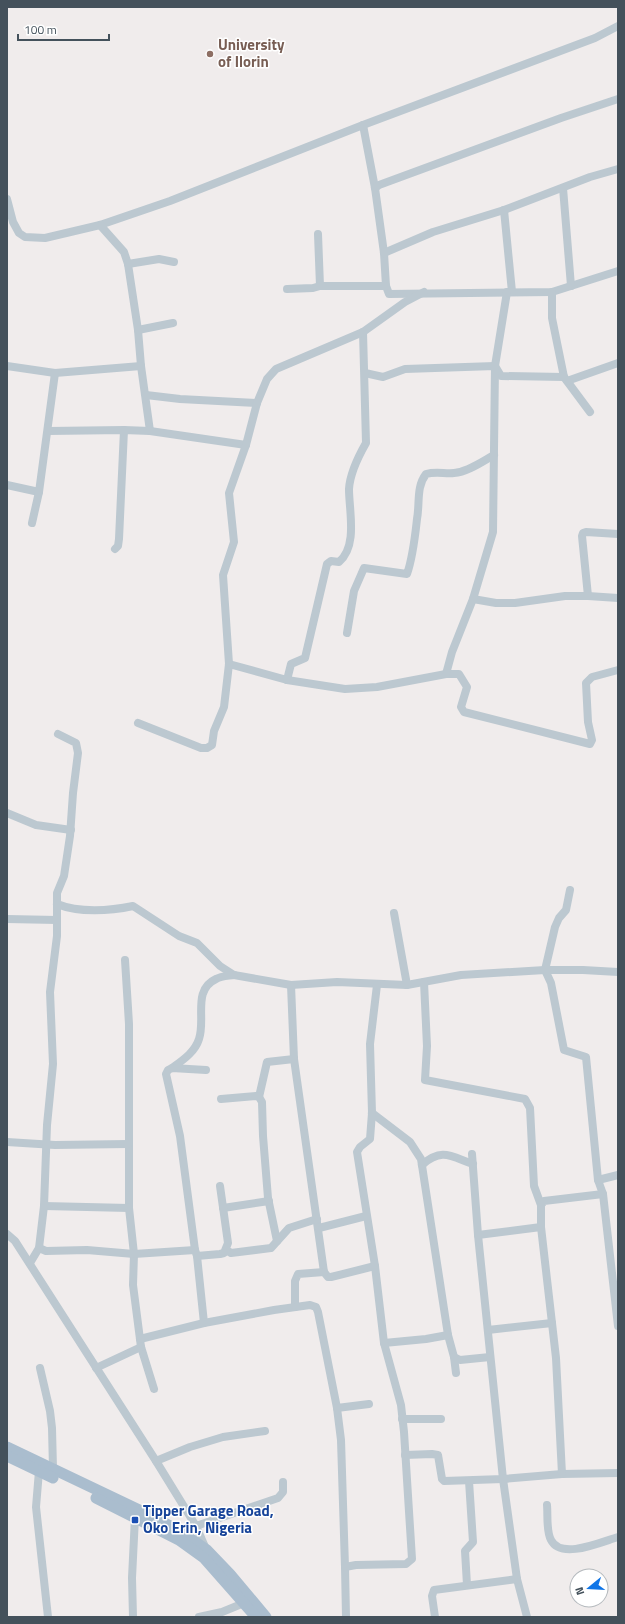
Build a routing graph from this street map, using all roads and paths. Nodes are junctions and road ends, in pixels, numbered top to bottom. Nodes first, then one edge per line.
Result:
1 (618, 26) edge
2 (618, 99) edge
3 (363, 124) junction
4 (618, 169) edge
5 (375, 188) junction
6 (563, 188) junction
7 (7, 199) edge
8 (504, 210) junction
9 (100, 225) junction
10 (318, 234) dead end
11 (384, 253) junction
12 (174, 262) dead end
13 (128, 264) junction
14 (618, 271) edge
15 (320, 286) junction
16 (386, 286) junction
17 (571, 286) junction
18 (287, 289) dead end
19 (424, 292) junction
20 (510, 292) junction
21 (552, 292) junction
22 (173, 323) dead end
23 (138, 330) junction
24 (363, 332) junction
25 (618, 363) edge
26 (7, 366) edge
27 (141, 366) junction
28 (495, 366) junction
29 (55, 373) junction
30 (364, 373) junction
31 (566, 379) junction
32 (146, 395) junction
33 (257, 403) junction
34 (590, 412) dead end
35 (124, 430) junction
36 (48, 431) junction
37 (150, 432) junction
38 (246, 445) junction
39 (494, 455) junction
40 (7, 485) edge
41 (39, 492) junction
42 (32, 523) dead end
43 (618, 534) edge
44 (115, 549) dead end
45 (588, 596) junction
46 (618, 598) edge
47 (473, 599) junction
48 (347, 633) dead end
49 (228, 664) junction
50 (618, 670) edge
51 (446, 674) junction
52 (287, 680) junction
53 (138, 723) dead end
54 (58, 734) dead end
55 (7, 813) edge
56 (71, 830) junction
57 (570, 890) dead end
58 (57, 904) junction
59 (394, 913) dead end
60 (7, 919) edge
61 (57, 920) junction
62 (125, 960) dead end
63 (544, 970) junction
64 (618, 972) edge
65 (234, 975) junction
66 (424, 982) junction
67 (291, 985) junction
68 (377, 985) junction
69 (407, 986) junction
70 (294, 1060) junction
71 (172, 1068) junction
72 (206, 1070) dead end
73 (259, 1097) junction
74 (221, 1099) dead end
75 (372, 1113) junction
76 (7, 1142) edge
77 (128, 1144) junction
78 (46, 1145) junction
79 (472, 1154) dead end
80 (473, 1164) junction
81 (422, 1165) junction
82 (618, 1175) edge
83 (598, 1180) junction
84 (220, 1186) dead end
85 (603, 1194) junction
86 (269, 1201) junction
87 (541, 1205) junction
88 (44, 1206) junction
89 (129, 1208) junction
90 (223, 1208) junction
91 (366, 1216) junction
92 (317, 1219) junction
93 (541, 1227) junction
94 (319, 1228) junction
95 (7, 1234) edge
96 (478, 1236) junction
97 (277, 1242) junction
98 (39, 1248) junction
99 (226, 1250) junction
100 (196, 1253) junction
101 (134, 1254) junction
102 (30, 1263) junction
103 (375, 1266) junction
104 (324, 1272) junction
105 (295, 1307) junction
106 (204, 1323) junction
107 (552, 1323) junction
108 (618, 1326) edge
109 (488, 1330) junction
110 (448, 1335) junction
111 (140, 1343) junction
112 (384, 1344) junction
113 (454, 1357) junction
114 (490, 1357) junction
115 (40, 1368) dead end
116 (96, 1368) junction
117 (456, 1373) dead end
118 (154, 1389) dead end
119 (369, 1404) dead end
120 (337, 1408) junction
121 (402, 1419) junction
122 (441, 1419) dead end
123 (265, 1431) dead end
124 (7, 1447) edge
125 (406, 1455) junction
126 (7, 1456) edge
127 (156, 1461) junction
128 (52, 1469) junction
129 (39, 1471) junction
130 (562, 1474) junction
131 (618, 1474) edge
132 (504, 1479) junction
133 (469, 1481) junction
134 (283, 1482) dead end
135 (547, 1506) dead end
136 (135, 1517) junction
137 (196, 1526) junction
138 (618, 1537) edge
139 (206, 1554) junction
140 (346, 1567) junction
141 (517, 1578) junction
142 (467, 1585) junction
143 (244, 1603) junction
144 (48, 1617) edge
145 (133, 1617) edge
146 (199, 1617) edge
147 (256, 1617) edge
148 (266, 1617) edge
149 (346, 1617) edge
150 (435, 1617) edge
151 (528, 1617) edge

1 - 3 street
2 - 5 street
3 - 5 street
3 - 9 street
4 - 6 street
5 - 11 street
6 - 8 street
6 - 17 street
7 - 9 street
8 - 11 street
8 - 20 street
9 - 13 street
10 - 15 street
11 - 16 street
12 - 13 street
13 - 23 street
14 - 17 street
15 - 16 street
15 - 18 street
16 - 19 street
17 - 21 street
19 - 20 street
19 - 24 street
20 - 21 street
20 - 28 street
21 - 31 street
22 - 23 street
23 - 27 street
24 - 30 street
24 - 33 street
25 - 31 street
26 - 29 street
27 - 29 street
27 - 32 street
28 - 30 street
28 - 31 street
28 - 39 street
29 - 36 street
30 - 52 street
31 - 34 street
32 - 33 street
32 - 37 street
33 - 38 street
35 - 36 street
35 - 37 street
35 - 44 street
36 - 41 street
37 - 38 street
38 - 49 street
39 - 47 street
39 - 48 street
40 - 41 street
41 - 42 street
43 - 45 street
45 - 46 street
45 - 47 street
47 - 51 street
49 - 52 street
49 - 53 street
50 - 51 street
51 - 52 street
54 - 56 street
55 - 56 street
56 - 58 street
57 - 63 street
58 - 61 street
58 - 65 street
59 - 69 street
60 - 61 street
61 - 78 street
62 - 77 street
63 - 64 street
63 - 66 street
63 - 83 street
65 - 67 street
65 - 71 street
66 - 69 street
66 - 87 street
67 - 68 street
67 - 70 street
68 - 69 street
68 - 75 street
70 - 73 street
70 - 92 street
71 - 72 street
71 - 100 street
73 - 74 street
73 - 86 street
75 - 81 street
75 - 91 street
76 - 78 street
77 - 78 street
77 - 89 street
78 - 88 street
79 - 80 street
80 - 81 street
80 - 96 street
81 - 110 street
82 - 83 street
83 - 85 street
84 - 90 street
85 - 87 street
85 - 108 street
86 - 90 street
86 - 97 street
87 - 93 street
88 - 89 street
88 - 98 street
89 - 101 street
90 - 99 street
91 - 94 street
91 - 103 street
92 - 94 street
92 - 97 street
93 - 96 street
93 - 107 street
94 - 104 street
95 - 102 street
96 - 109 street
97 - 99 street
98 - 101 street
98 - 102 street
99 - 100 street
100 - 101 street
100 - 106 street
101 - 111 street
102 - 116 street
103 - 104 street
103 - 112 street
104 - 105 street
105 - 106 street
105 - 120 street
106 - 111 street
107 - 109 street
107 - 130 street
109 - 114 street
110 - 112 street
110 - 113 street
111 - 116 street
111 - 118 street
112 - 121 street
113 - 114 street
113 - 117 street
114 - 132 street
115 - 128 street
116 - 127 street
119 - 120 street
120 - 140 street
121 - 122 street
121 - 125 street
123 - 127 street
124 - 128 main road
125 - 133 street
125 - 140 street
126 - 129 main road
127 - 137 street
128 - 139 main road
129 - 136 main road
129 - 144 street
130 - 131 street
130 - 132 street
132 - 133 street
132 - 141 street
133 - 142 street
134 - 137 street
135 - 138 street
136 - 139 main road
136 - 145 street
137 - 139 street
139 - 143 main road
139 - 148 main road
140 - 149 street
141 - 142 street
141 - 151 street
142 - 150 street
143 - 146 street
143 - 147 main road

